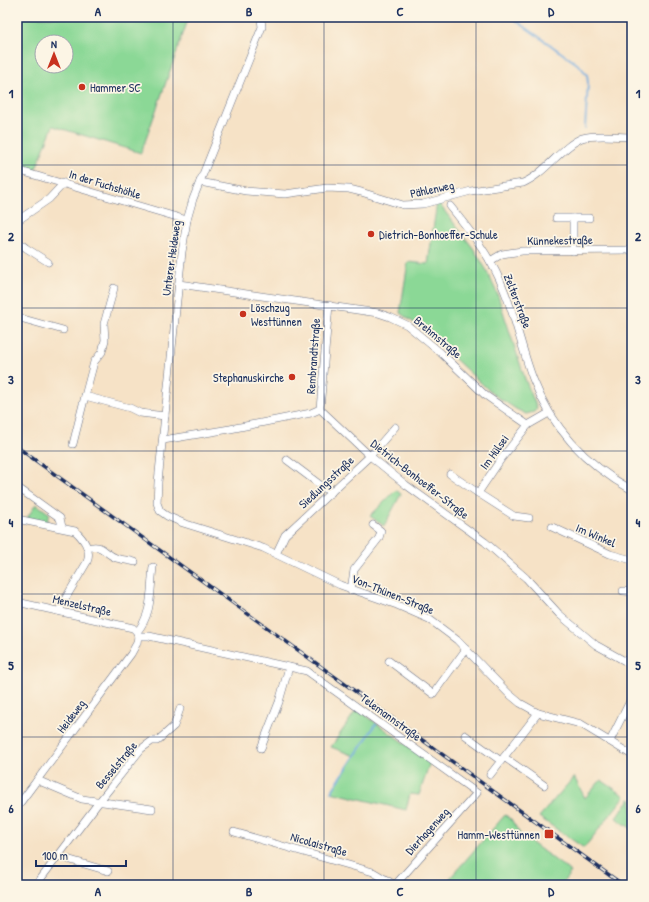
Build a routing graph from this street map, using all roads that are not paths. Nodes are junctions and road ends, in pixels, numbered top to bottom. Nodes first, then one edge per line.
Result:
1 (261, 18) edge
2 (632, 137) edge
3 (17, 170) edge
4 (200, 182) junction
5 (64, 183) junction
6 (450, 206) dead end
7 (556, 218) dead end
8 (573, 218) junction
9 (589, 218) dead end
10 (187, 220) junction
11 (17, 221) edge
12 (17, 241) edge
13 (632, 250) edge
14 (573, 251) junction
15 (490, 261) junction
16 (48, 262) dead end
17 (178, 284) junction
18 (114, 288) dead end
19 (329, 305) junction
20 (17, 316) edge
21 (63, 330) dead end
22 (85, 396) junction
23 (320, 409) junction
24 (549, 413) junction
25 (165, 416) junction
26 (528, 425) junction
27 (395, 427) dead end
28 (163, 440) junction
29 (74, 444) dead end
30 (370, 456) junction
31 (287, 460) dead end
32 (450, 474) dead end
33 (17, 487) edge
34 (632, 490) edge
35 (331, 493) junction
36 (478, 494) junction
37 (164, 514) joint
38 (529, 518) dead end
39 (17, 519) edge
40 (374, 525) dead end
41 (62, 527) junction
42 (552, 527) dead end
43 (87, 548) junction
44 (276, 554) junction
45 (632, 560) edge
46 (135, 562) dead end
47 (153, 567) dead end
48 (351, 590) junction
49 (623, 591) dead end
50 (632, 592) edge
51 (17, 602) edge
52 (60, 611) junction
53 (137, 634) junction
54 (466, 649) junction
55 (389, 661) dead end
56 (632, 665) edge
57 (289, 667) junction
58 (632, 697) edge
59 (180, 709) dead end
60 (538, 713) junction
61 (465, 736) dead end
62 (610, 741) junction
63 (262, 748) dead end
64 (632, 755) edge
65 (502, 759) junction
66 (490, 775) dead end
67 (37, 780) junction
68 (544, 785) dead end
69 (477, 793) joint
70 (99, 802) junction
71 (17, 807) edge
72 (152, 809) dead end
73 (234, 832) dead end
74 (57, 856) junction
75 (108, 870) dead end
76 (36, 885) edge
77 (395, 885) edge

1 - 4 street, Unterer Heideweg
2 - 4 street, Pählenweg
3 - 5 street, In der Fuchshöhle
4 - 10 street, Unterer Heideweg
5 - 10 street, In der Fuchshöhle
5 - 11 street
6 - 15 street, Zelterstraße
7 - 8 street
8 - 9 street
8 - 14 street
10 - 17 street, Unterer Heideweg
12 - 16 street
13 - 14 street, Künnekestraße
14 - 15 street, Künnekestraße
15 - 24 street, Zelterstraße
17 - 19 street, Brehmstraße
17 - 25 street, Unterer Heideweg
18 - 22 street
19 - 23 street, Rembrandtstraße
19 - 26 street, Brehmstraße
20 - 21 street
22 - 25 street
22 - 29 street
23 - 28 street
23 - 30 street, Dietrich-Bonhoeffer-Straße
24 - 26 street
24 - 34 street
25 - 28 street, Unterer Heideweg
26 - 36 street, Im Hülsei
27 - 30 street, Siedlungsstraße
28 - 37 street, Unterer Heideweg
30 - 35 street, Siedlungsstraße
30 - 56 street, Dietrich-Bonhoeffer-Straße
31 - 35 street
32 - 36 street
33 - 41 street
35 - 44 street, Siedlungsstraße
36 - 38 street
37 - 44 street, Von-Thünen-Straße
39 - 41 street
40 - 48 street
41 - 43 street
42 - 45 street, Im Winkel
43 - 46 street
43 - 52 street
44 - 48 street, Von-Thünen-Straße
47 - 53 street, Heideweg
48 - 54 street, Von-Thünen-Straße
49 - 50 street
51 - 52 street, Menzelstraße
52 - 53 street, Menzelstraße
53 - 57 street, Telemannstraße
53 - 67 street, Heideweg
54 - 55 street
54 - 60 street, Von-Thünen-Straße
57 - 63 street
57 - 69 street, Telemannstraße
58 - 62 street
59 - 70 street, Besselstraße
60 - 62 street, Von-Thünen-Straße
60 - 65 street
61 - 65 street
62 - 64 street, Von-Thünen-Straße
65 - 66 street
65 - 68 street
67 - 70 street
67 - 71 street, Heideweg
69 - 77 street, Dierhagenweg
70 - 72 street
70 - 74 street, Besselstraße
73 - 77 street, Nicolaistraße
74 - 75 street
74 - 76 street, Besselstraße

